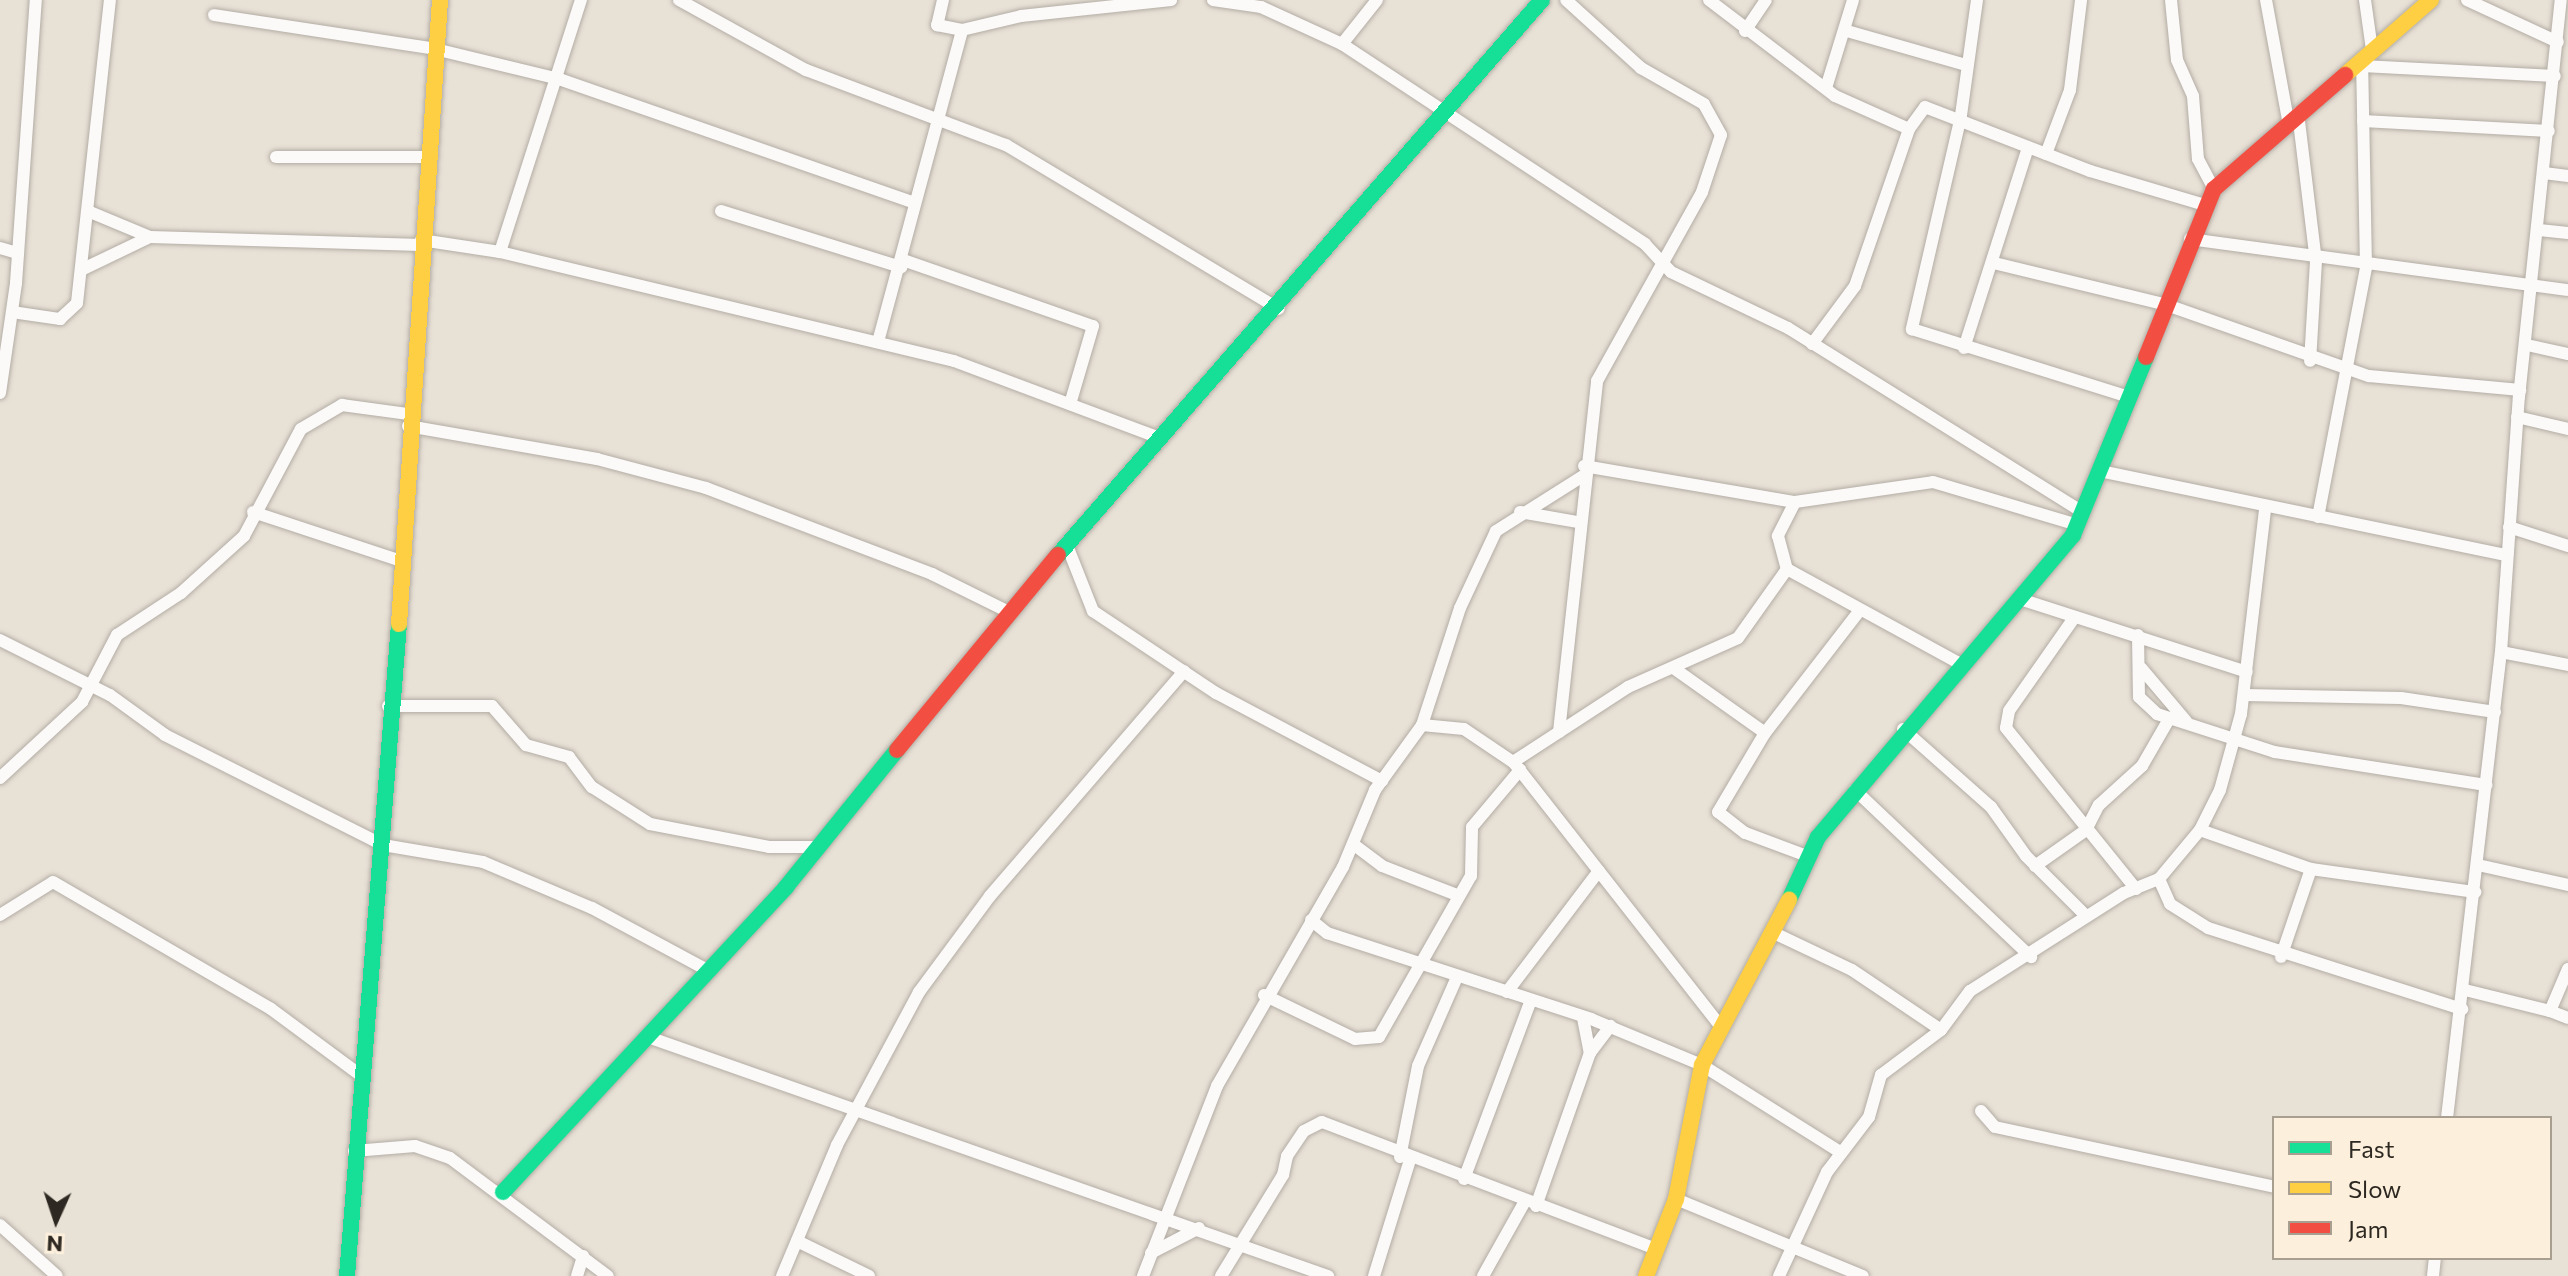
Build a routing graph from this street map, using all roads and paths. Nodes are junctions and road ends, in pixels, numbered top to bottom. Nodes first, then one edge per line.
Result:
1 (36, 0) edge
2 (110, 0) edge
3 (440, 0) edge
4 (581, 0) edge
5 (679, 0) edge
6 (943, 0) edge
7 (1171, 0) edge
8 (1213, 0) edge
9 (1377, 0) edge
10 (1542, 0) edge
11 (1566, 0) edge
12 (1709, 0) edge
13 (1766, 0) edge
14 (1853, 0) edge
15 (2081, 0) edge
16 (2171, 0) edge
17 (2266, 0) edge
18 (2365, 0) edge
19 (2431, 0) edge
20 (2467, 0) edge
21 (2561, 0) edge
22 (1247, 1) edge
23 (1974, 1) edge
24 (214, 15) dead end
25 (962, 30) junction
26 (1745, 31) junction
27 (1847, 31) junction
28 (2558, 42) junction
29 (1342, 44) junction
30 (435, 49) junction
31 (2365, 58) junction
32 (1963, 64) junction
33 (2555, 76) junction
34 (559, 79) junction
35 (1826, 88) junction
36 (1447, 112) junction
37 (1961, 116) junction
38 (2293, 117) junction
39 (941, 121) junction
40 (2363, 121) junction
41 (1909, 129) junction
42 (2549, 131) junction
43 (2028, 148) junction
44 (2046, 154) junction
45 (276, 157) dead end
46 (427, 157) junction
47 (2544, 173) junction
48 (2568, 176) edge
49 (2214, 189) junction
50 (913, 202) junction
51 (2205, 205) junction
52 (721, 211) dead end
53 (90, 212) junction
54 (2539, 230) junction
55 (2568, 233) edge
56 (150, 237) junction
57 (2190, 239) junction
58 (421, 243) junction
59 (0, 248) edge
60 (500, 252) junction
61 (18, 253) junction
62 (2316, 261) junction
63 (902, 263) junction
64 (1994, 263) junction
65 (1664, 264) junction
66 (2366, 267) junction
67 (81, 270) junction
68 (2536, 284) junction
69 (2568, 290) edge
70 (2164, 304) junction
71 (1279, 309) junction
72 (12, 312) junction
73 (878, 342) junction
74 (1812, 344) junction
75 (2527, 345) junction
76 (1964, 348) junction
77 (2568, 354) edge
78 (2310, 361) junction
79 (2348, 371) junction
80 (0, 386) edge
81 (2520, 390) junction
82 (0, 393) edge
83 (2126, 396) junction
84 (1070, 404) junction
85 (2517, 417) junction
86 (408, 420) junction
87 (2568, 429) edge
88 (1160, 438) junction
89 (1583, 471) junction
90 (2100, 471) junction
91 (1795, 502) junction
92 (2265, 510) junction
93 (253, 512) junction
94 (1520, 512) junction
95 (2318, 517) junction
96 (2081, 519) junction
97 (1578, 522) junction
98 (2509, 527) junction
99 (2568, 546) edge
100 (1068, 548) junction
101 (2507, 555) junction
102 (398, 560) junction
103 (1787, 569) junction
104 (2023, 600) junction
105 (1860, 610) junction
106 (1009, 612) junction
107 (2074, 618) junction
108 (2138, 635) junction
109 (0, 640) edge
110 (2501, 652) junction
111 (1962, 665) junction
112 (2568, 665) edge
113 (2141, 668) junction
114 (1675, 669) junction
115 (1184, 671) junction
116 (2247, 672) junction
117 (86, 684) junction
118 (2244, 695) junction
119 (388, 706) junction
120 (2495, 712) junction
121 (2169, 719) junction
122 (2186, 721) junction
123 (1422, 725) junction
124 (1903, 729) junction
125 (1559, 732) junction
126 (1765, 733) junction
127 (2235, 738) junction
128 (1517, 766) junction
129 (0, 778) edge
130 (1382, 781) junction
131 (2486, 785) junction
132 (1855, 790) junction
133 (2090, 824) junction
134 (2200, 830) junction
135 (1353, 844) junction
136 (383, 845) junction
137 (818, 847) junction
138 (1807, 856) junction
139 (2478, 865) junction
140 (2035, 866) junction
141 (2311, 869) junction
142 (1599, 871) junction
143 (2159, 879) junction
144 (2568, 885) edge
145 (2136, 889) junction
146 (2475, 892) junction
147 (1457, 895) junction
148 (0, 915) edge
149 (2086, 916) junction
150 (1311, 920) junction
151 (1774, 933) junction
152 (2031, 957) junction
153 (2281, 957) junction
154 (1421, 963) junction
155 (2568, 969) edge
156 (709, 971) junction
157 (1457, 977) junction
158 (2465, 990) junction
159 (1507, 992) junction
160 (1264, 995) junction
161 (1531, 1000) junction
162 (2462, 1009) junction
163 (2550, 1011) junction
164 (1583, 1018) junction
165 (2568, 1018) edge
166 (1718, 1023) junction
167 (1610, 1026) junction
168 (1941, 1030) junction
169 (648, 1037) junction
170 (1590, 1053) junction
171 (1702, 1065) junction
172 (363, 1077) junction
173 (858, 1106) junction
174 (1981, 1111) dead end
175 (2447, 1116) edge
176 (354, 1151) junction
177 (1840, 1152) junction
178 (1405, 1159) junction
179 (1464, 1179) junction
180 (2272, 1187) edge
181 (503, 1192) junction
182 (1676, 1199) junction
183 (1530, 1204) junction
184 (1164, 1217) junction
185 (0, 1225) edge
186 (1199, 1228) junction
187 (797, 1241) junction
188 (1243, 1241) junction
189 (1796, 1246) junction
190 (1656, 1249) junction
191 (1151, 1253) junction
192 (583, 1256) junction
193 (1842, 1272) edge
194 (57, 1276) edge
195 (347, 1276) edge
196 (577, 1276) edge
197 (608, 1276) edge
198 (782, 1276) edge
199 (869, 1276) edge
200 (1143, 1276) edge
201 (1221, 1276) edge
202 (1328, 1276) edge
203 (1374, 1276) edge
204 (1483, 1276) edge
205 (1646, 1276) edge
206 (1779, 1276) edge
207 (1863, 1276) edge

1 - 61 street
2 - 53 street
3 - 30 street
4 - 34 street
5 - 39 street
6 - 25 street
7 - 25 street
8 - 22 street
9 - 29 street
10 - 36 street
11 - 65 street
12 - 26 street
13 - 26 street
14 - 27 street
15 - 44 street
16 - 49 street
17 - 38 street
18 - 31 street
19 - 31 street
20 - 28 street
21 - 28 street
22 - 29 street
23 - 32 street
24 - 30 street
25 - 39 street
26 - 35 street
27 - 32 street
27 - 35 street
28 - 33 street
29 - 36 street
30 - 34 street
30 - 46 street
31 - 33 street
31 - 38 street
31 - 40 street
32 - 37 street
33 - 42 street
34 - 50 street
34 - 60 street
35 - 41 street
36 - 65 street
36 - 71 street
37 - 41 street
37 - 43 street
37 - 76 street
38 - 49 street
38 - 62 street
39 - 50 street
39 - 71 street
40 - 42 street
40 - 66 street
41 - 74 street
42 - 47 street
43 - 44 street
43 - 64 street
44 - 51 street
45 - 46 street
46 - 58 street
47 - 48 street
47 - 54 street
49 - 51 street
50 - 63 street
51 - 57 street
52 - 63 street
53 - 56 street
53 - 67 street
54 - 55 street
54 - 68 street
56 - 58 street
56 - 67 street
57 - 62 street
57 - 70 street
58 - 60 street
58 - 86 street
59 - 61 street
60 - 73 street
61 - 72 street
62 - 66 street
62 - 78 street
63 - 73 street
63 - 84 street
64 - 70 street
64 - 76 street
65 - 74 street
65 - 89 street
66 - 68 street
66 - 79 street
67 - 72 street
68 - 69 street
68 - 75 street
70 - 78 street
70 - 83 street
71 - 88 street
72 - 80 street
73 - 84 street
74 - 96 street
75 - 77 street
75 - 81 street
76 - 83 street
78 - 79 street
79 - 81 street
79 - 95 street
80 - 82 street
81 - 85 street
83 - 90 street
84 - 88 street
85 - 87 street
85 - 98 street
86 - 93 street
86 - 102 street
86 - 106 street
88 - 100 street
89 - 91 street
89 - 94 street
89 - 97 street
90 - 92 street
90 - 96 street
91 - 96 street
91 - 103 street
92 - 95 street
92 - 116 street
93 - 102 street
93 - 117 street
94 - 97 street
94 - 123 street
95 - 101 street
96 - 104 street
97 - 125 street
98 - 99 street
98 - 101 street
100 - 106 street
100 - 115 street
101 - 110 street
102 - 119 street
103 - 105 street
103 - 114 street
104 - 107 street
104 - 111 street
105 - 111 street
105 - 126 street
106 - 137 street
107 - 108 street
107 - 133 street
108 - 113 street
108 - 116 street
109 - 117 street
110 - 112 street
110 - 120 street
111 - 124 street
113 - 121 street
113 - 122 street
114 - 125 street
114 - 126 street
115 - 130 street
115 - 173 street
116 - 118 street
117 - 129 street
117 - 136 street
118 - 120 street
118 - 127 street
119 - 136 street
119 - 137 street
120 - 131 street
121 - 122 street
121 - 133 street
122 - 127 street
123 - 128 street
123 - 130 street
124 - 132 street
124 - 140 street
125 - 128 street
126 - 138 street
127 - 131 street
127 - 134 street
128 - 142 street
128 - 147 street
130 - 135 street
131 - 139 street
132 - 138 street
132 - 152 street
133 - 140 street
133 - 145 street
134 - 141 street
134 - 143 street
135 - 147 street
135 - 150 street
136 - 156 street
136 - 172 street
137 - 156 street
138 - 151 street
139 - 144 street
139 - 146 street
140 - 149 street
141 - 146 street
141 - 153 street
142 - 159 street
142 - 166 street
143 - 145 street
143 - 153 street
145 - 149 street
146 - 158 street
147 - 154 street
148 - 172 street
149 - 152 street
150 - 154 street
150 - 160 street
151 - 166 street
151 - 168 street
152 - 168 street
153 - 162 street
154 - 157 street
154 - 160 street
155 - 163 street
156 - 169 street
157 - 159 street
157 - 178 street
158 - 162 street
158 - 163 street
159 - 161 street
160 - 184 street
161 - 164 street
161 - 179 street
162 - 175 street
163 - 165 street
164 - 167 street
164 - 170 street
166 - 171 street
167 - 170 street
167 - 171 street
168 - 177 street
169 - 173 street
169 - 181 street
170 - 183 street
171 - 177 street
171 - 182 street
172 - 176 street
173 - 184 street
173 - 187 street
174 - 180 street
176 - 181 street
176 - 195 street
177 - 189 street
178 - 179 street
178 - 188 street
178 - 203 street
179 - 183 street
181 - 192 street
182 - 189 street
182 - 190 street
183 - 190 street
183 - 204 street
184 - 186 street
184 - 191 street
185 - 194 street
186 - 188 street
186 - 191 street
187 - 198 street
187 - 199 street
188 - 201 street
188 - 202 street
189 - 193 street
189 - 206 street
190 - 205 street
191 - 200 street
192 - 196 street
192 - 197 street
193 - 207 street

